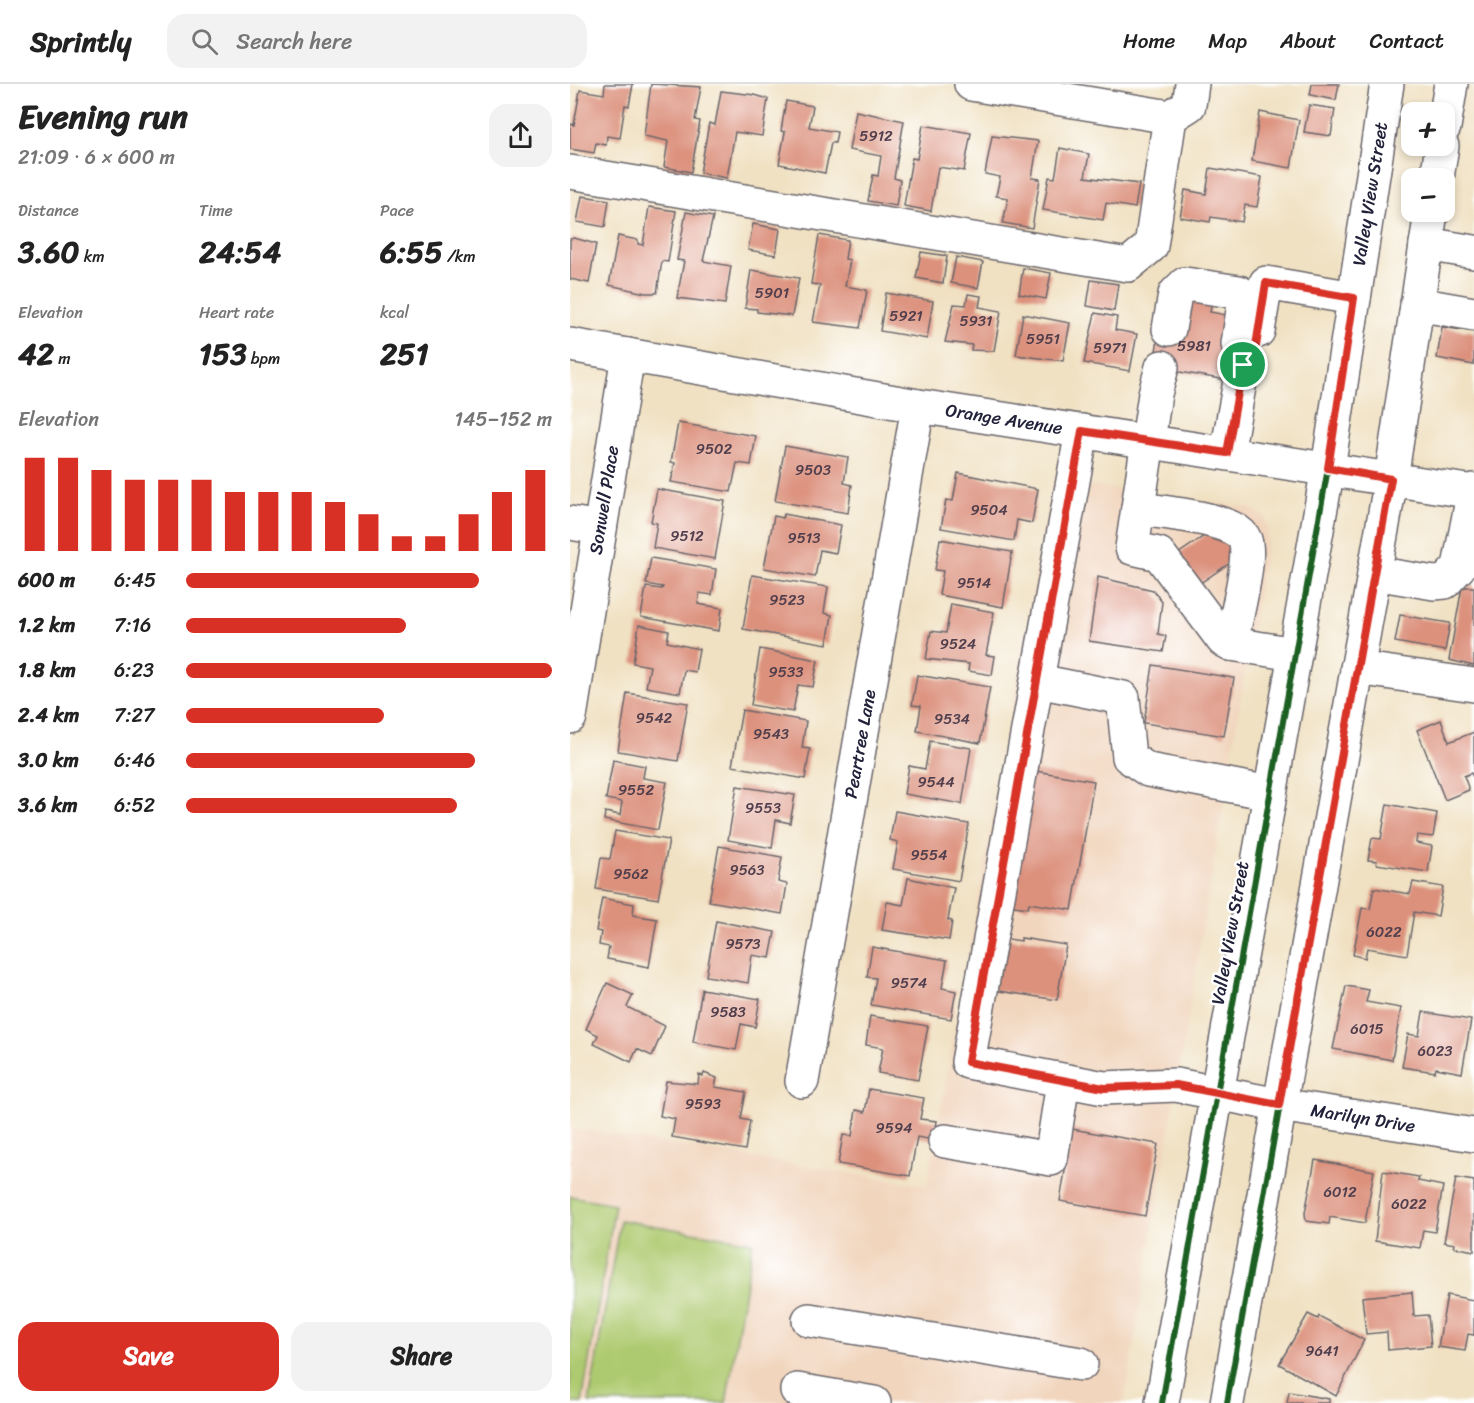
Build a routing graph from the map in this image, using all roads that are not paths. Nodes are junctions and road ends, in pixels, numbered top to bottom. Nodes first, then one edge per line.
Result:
1 (971, 84) edge
2 (1387, 84) edge
3 (1451, 84) edge
4 (1184, 102) edge
5 (1448, 102) edge
6 (570, 172) edge
7 (1429, 222) edge
8 (1426, 244) junction
9 (1474, 252) edge
10 (1354, 298) junction
11 (1417, 304) junction
12 (1474, 314) edge
13 (1169, 329) dead end
14 (570, 345) edge
15 (628, 355) junction
16 (1243, 365) junction
17 (1162, 367) dead end
18 (918, 406) junction
19 (1082, 431) junction
20 (1148, 441) junction
21 (1227, 453) junction
22 (1328, 468) junction
23 (1391, 479) junction
24 (1474, 492) edge
25 (1138, 509) junction
26 (585, 525) edge
27 (1374, 573) junction
28 (1231, 644) junction
29 (1295, 654) junction
30 (1357, 668) junction
31 (1038, 681) junction
32 (1474, 685) edge
33 (572, 697) edge
34 (1270, 793) junction
35 (802, 1082) dead end
36 (1063, 1082) junction
37 (1216, 1094) junction
38 (1279, 1105) junction
39 (1474, 1135) edge
40 (945, 1141) dead end
41 (809, 1320) dead end
42 (1081, 1364) dead end
43 (797, 1390) dead end
44 (874, 1403) edge
45 (1162, 1403) edge
46 (1227, 1403) edge

1 - 4 main road
2 - 10 main road, Valley View Street
3 - 5 main road
4 - 6 main road
7 - 8 main road
8 - 9 main road
8 - 11 main road
10 - 16 main road
10 - 22 main road, Valley View Street
11 - 12 main road
11 - 23 main road
13 - 16 main road
14 - 15 main road, Orange Avenue
15 - 18 main road, Orange Avenue
15 - 26 main road, Sonwell Place
16 - 21 main road
17 - 20 main road
18 - 19 main road, Orange Avenue
18 - 35 main road, Peartree Lane
19 - 20 main road, Orange Avenue
19 - 31 main road
20 - 21 main road, Orange Avenue
20 - 25 main road
21 - 22 main road, Orange Avenue
22 - 23 main road, Orange Avenue
22 - 29 main road, Valley View Street
23 - 24 main road, Orange Avenue
23 - 27 main road
24 - 27 main road
25 - 28 main road
25 - 28 main road
26 - 33 main road, Sonwell Place
27 - 30 main road
28 - 29 main road
29 - 34 main road, Valley View Street
30 - 32 main road
30 - 38 main road
31 - 34 main road
31 - 36 main road, Marilyn Drive
34 - 37 main road, Valley View Street
36 - 37 main road, Marilyn Drive
36 - 40 main road
37 - 38 main road, Marilyn Drive
37 - 45 main road, Valley View Street
38 - 39 main road, Marilyn Drive
38 - 46 main road
41 - 42 main road
43 - 44 main road

